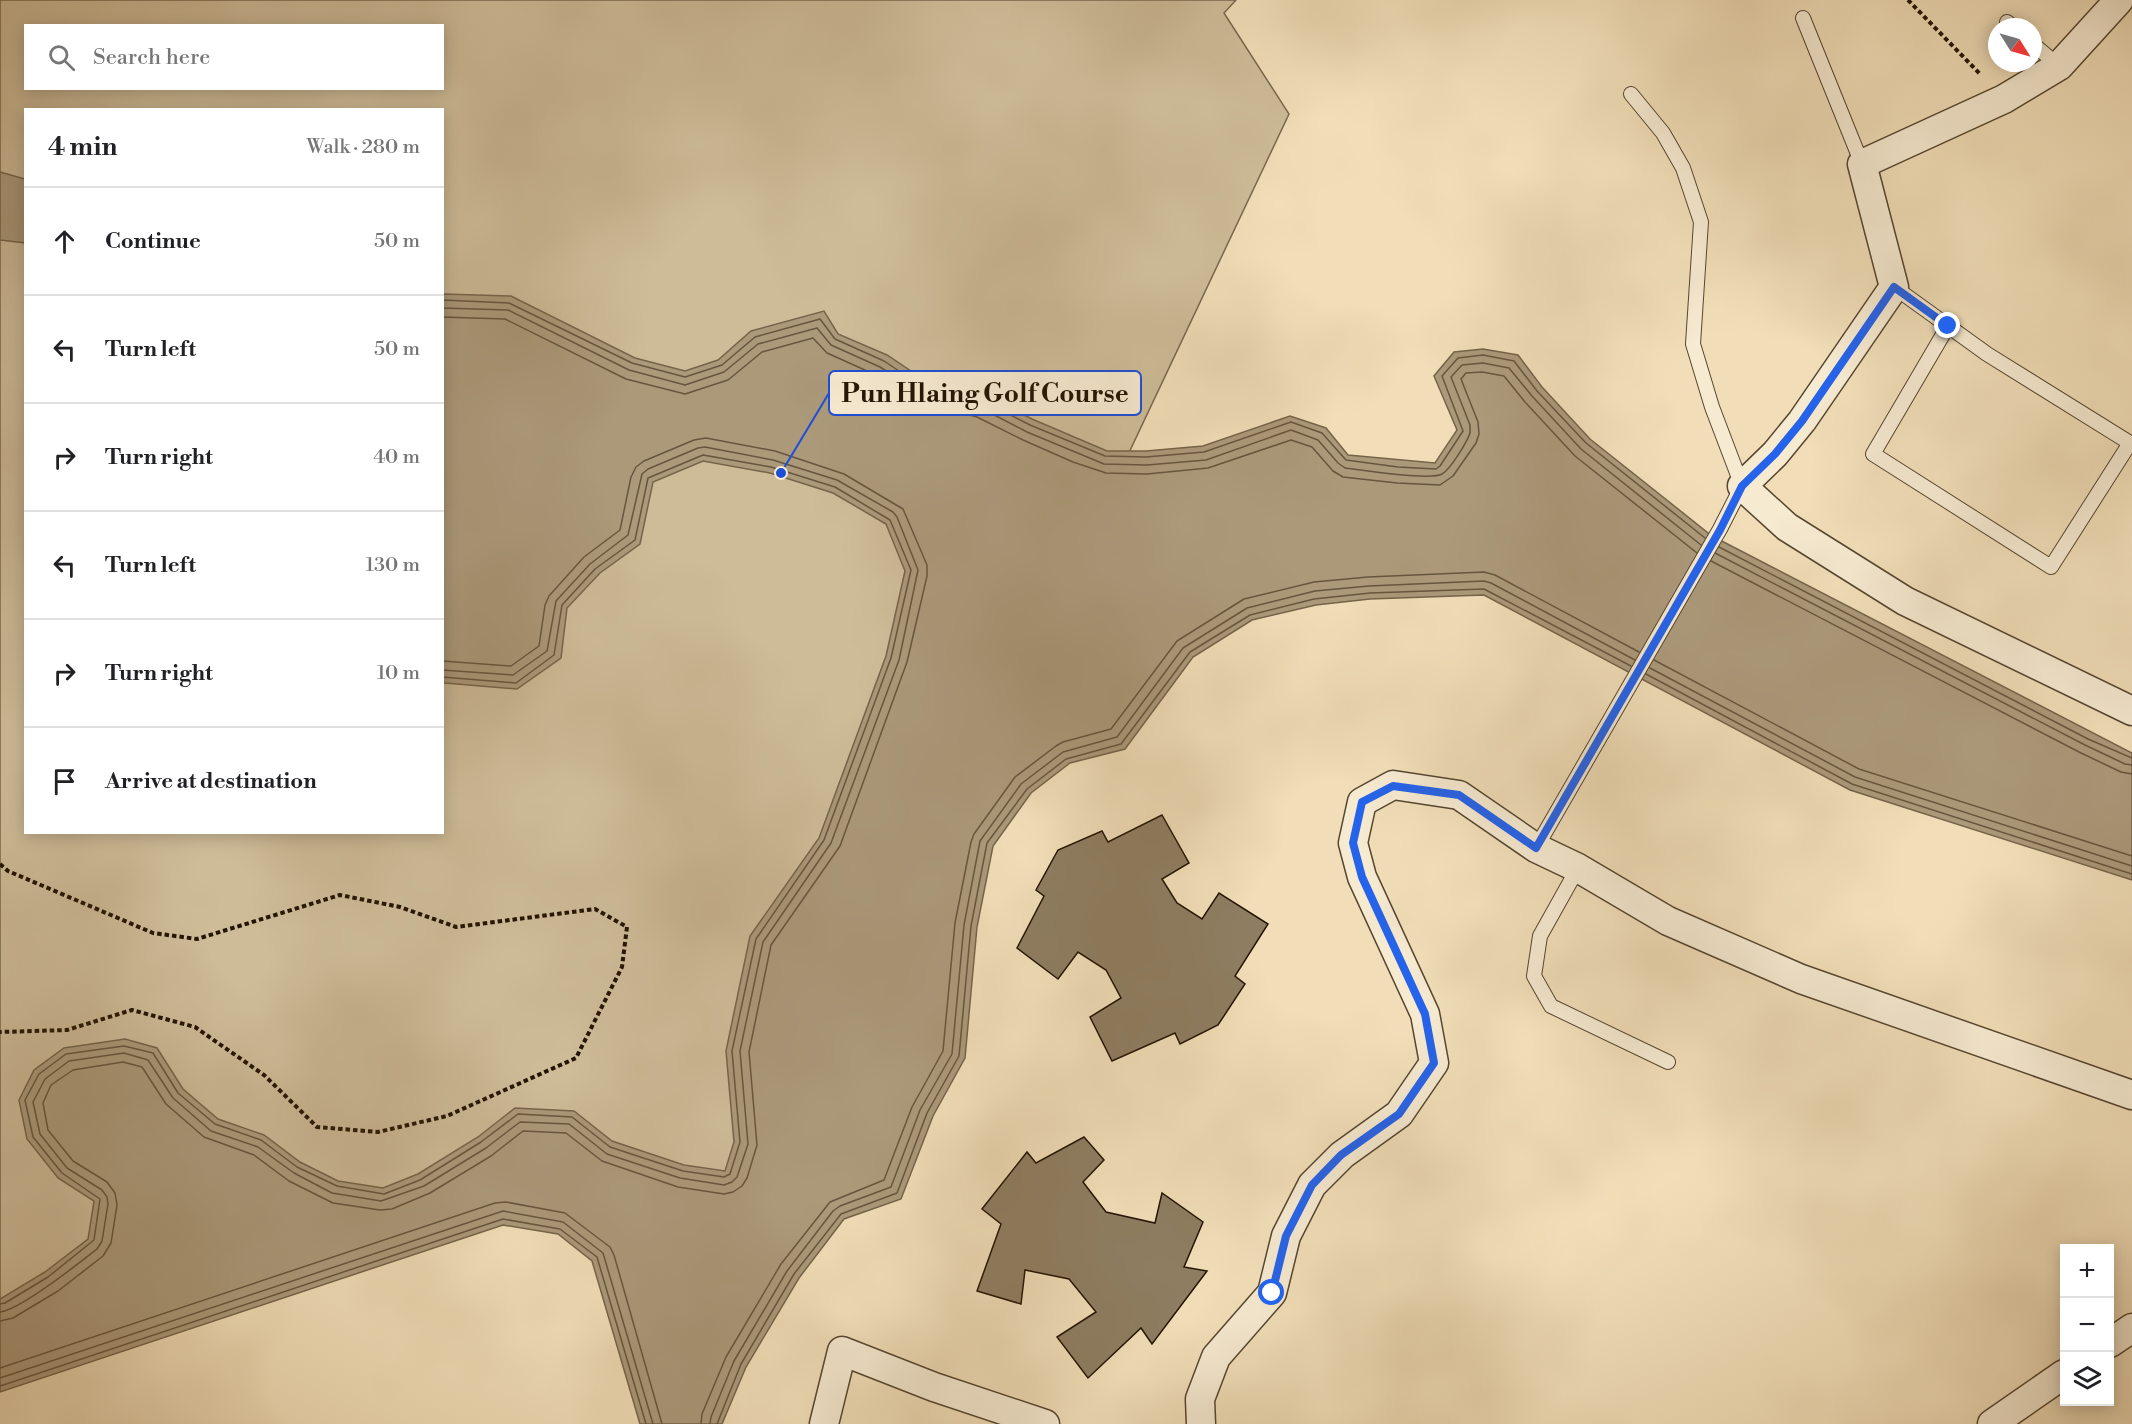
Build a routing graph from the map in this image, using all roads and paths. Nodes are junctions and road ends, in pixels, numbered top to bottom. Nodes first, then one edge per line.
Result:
1 (1908, 0) edge
2 (2119, 0) edge
3 (1803, 18) dead end
4 (2042, 52) edge
5 (2059, 66) junction
6 (1631, 94) dead end
7 (2004, 99) junction
8 (1862, 164) junction
9 (1894, 287) junction
10 (1948, 326) junction
11 (1742, 486) junction
12 (2132, 711) edge
13 (1536, 848) junction
14 (0, 864) edge
15 (1578, 868) junction
16 (0, 1032) edge
17 (1668, 1062) dead end
18 (2132, 1095) edge
19 (2132, 1328) edge
20 (2114, 1340) edge
21 (2060, 1377) edge
22 (824, 1424) edge
23 (1045, 1424) edge
24 (1201, 1424) edge
25 (1992, 1424) edge

1 - 7 path
2 - 5 street
3 - 8 lane
4 - 5 lane
5 - 7 street
6 - 11 lane
7 - 8 street
8 - 9 street
9 - 10 lane
9 - 11 street
10 - 10 lane
11 - 12 street
11 - 13 lane
13 - 15 street
13 - 24 street
14 - 16 path
15 - 17 lane
15 - 18 street
19 - 20 street
21 - 25 street
22 - 23 street

